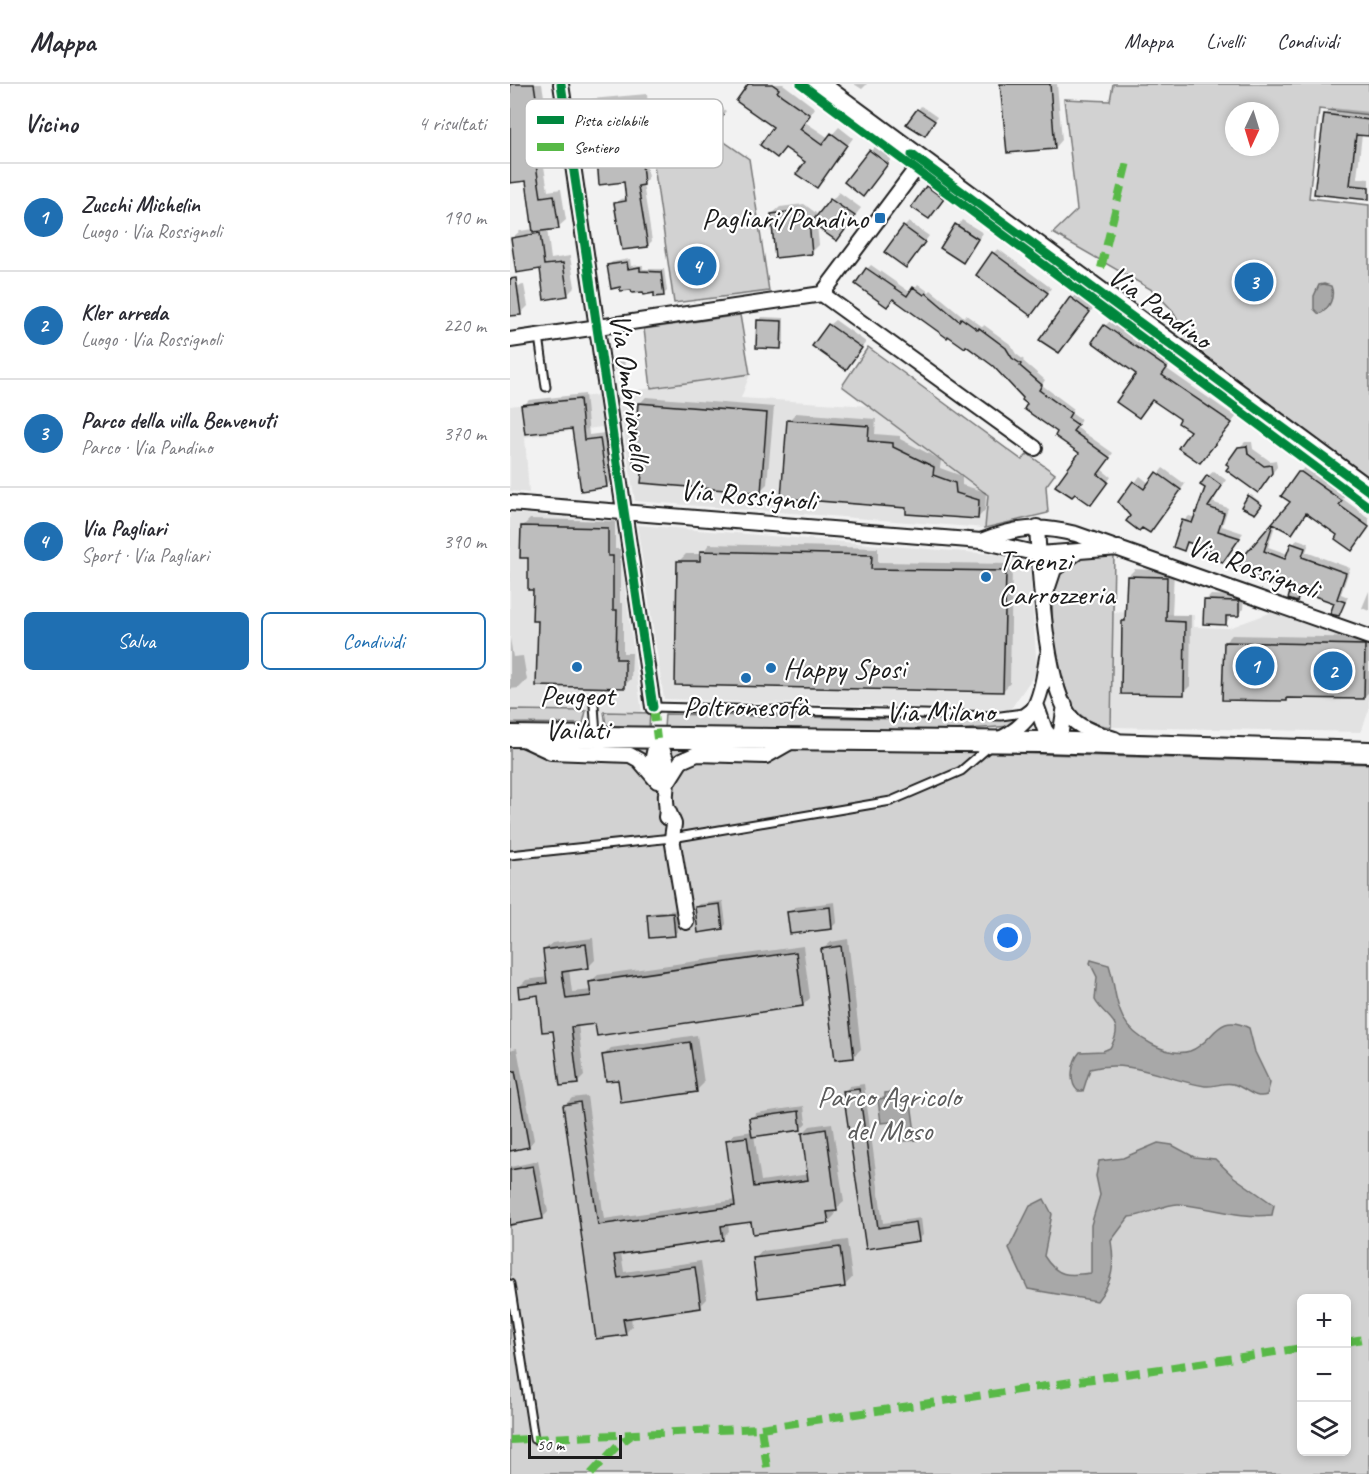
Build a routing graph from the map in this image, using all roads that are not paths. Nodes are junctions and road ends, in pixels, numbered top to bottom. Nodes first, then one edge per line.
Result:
1 (561, 84) edge
2 (818, 84) edge
3 (563, 99) edge
4 (921, 162) junction
5 (573, 168) edge
6 (822, 294) junction
7 (597, 328) junction
8 (539, 336) junction
9 (510, 340) edge
10 (546, 387) dead end
11 (1035, 448) dead end
12 (1369, 491) edge
13 (510, 503) edge
14 (624, 512) junction
15 (1037, 527) junction
16 (981, 542) junction
17 (1119, 548) junction
18 (1081, 550) junction
19 (1039, 554) junction
20 (1044, 610) junction
21 (1369, 637) edge
22 (1048, 652) junction
23 (1036, 704) junction
24 (594, 705) dead end
25 (1065, 705) junction
26 (653, 707) joint
27 (513, 736) edge
28 (596, 738) junction
29 (657, 739) junction
30 (794, 740) junction
31 (996, 741) junction
32 (1054, 742) junction
33 (1137, 745) junction
34 (1369, 752) edge
35 (664, 785) junction
36 (672, 838) junction
37 (510, 855) edge
38 (686, 922) dead end
39 (510, 1284) edge
40 (534, 1439) dead end

1 - 3 street, Via Ombrianello
2 - 4 main road, Via Pandino
4 - 6 street
4 - 12 main road, Via Pandino
5 - 7 street, Via Ombrianello
6 - 7 street
6 - 11 street
7 - 8 street
7 - 14 street, Via Ombrianello
8 - 9 street
8 - 10 lane
13 - 14 street, Via Rossignoli
14 - 16 street, Via Rossignoli
14 - 26 street, Via Ombrianello
15 - 16 street, Via Rossignoli
15 - 17 street, Via Rossignoli
15 - 19 street
16 - 19 street, Via Rossignoli
17 - 18 street, Via Rossignoli
17 - 21 street, Via Rossignoli
18 - 19 street, Via Rossignoli
18 - 20 street
19 - 20 street
20 - 22 street
22 - 23 street
22 - 25 street
23 - 26 lane
23 - 31 street
23 - 32 street
24 - 28 lane
25 - 32 street
25 - 33 street
27 - 28 main road, Via Milano
27 - 35 street
28 - 29 main road, Via Milano
29 - 30 main road, Via Milano
29 - 35 street
30 - 31 main road, Via Milano
30 - 35 street
31 - 32 main road, Via Milano
31 - 36 lane
32 - 33 main road, Via Milano
33 - 34 main road, Via Milano
35 - 36 street
36 - 37 lane
36 - 38 street
39 - 40 lane

